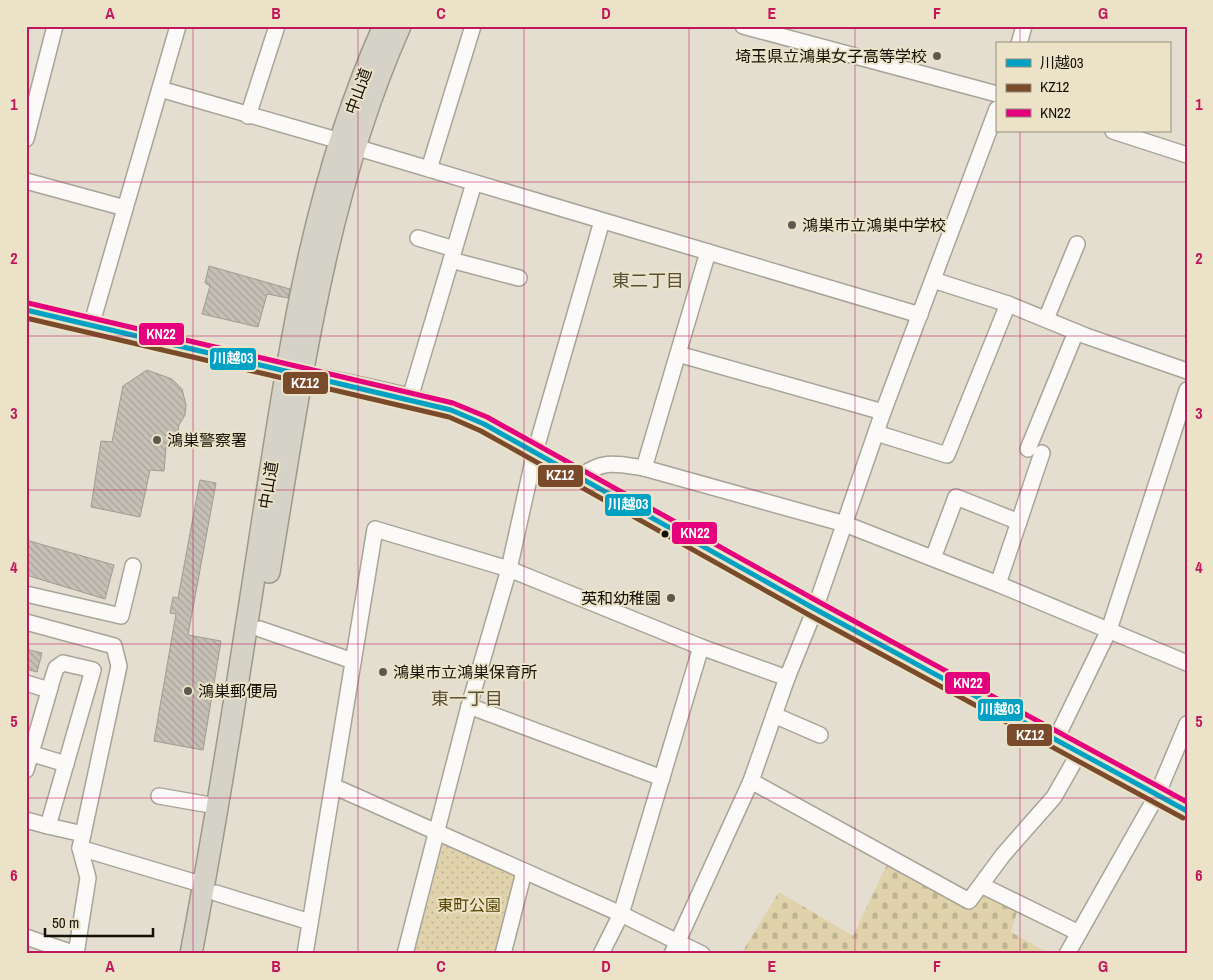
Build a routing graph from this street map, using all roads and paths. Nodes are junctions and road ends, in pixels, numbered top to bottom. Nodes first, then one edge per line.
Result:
1 (55, 26) edge
2 (178, 26) edge
3 (277, 26) edge
4 (384, 26) edge
5 (400, 26) edge
6 (473, 26) edge
7 (743, 26) edge
8 (1024, 26) edge
9 (1020, 42) edge
10 (160, 89) junction
11 (996, 94) edge
12 (996, 112) edge
13 (248, 116) junction
14 (1116, 132) edge
15 (26, 139) edge
16 (347, 144) junction
17 (1187, 155) edge
18 (429, 169) junction
19 (26, 181) edge
20 (474, 182) junction
21 (125, 208) junction
22 (602, 221) junction
23 (418, 238) dead end
24 (1077, 244) dead end
25 (708, 252) junction
26 (452, 255) junction
27 (519, 278) dead end
28 (933, 280) junction
29 (1008, 304) junction
30 (26, 310) edge
31 (920, 315) junction
32 (1046, 319) junction
33 (91, 326) junction
34 (1076, 332) junction
35 (678, 354) junction
36 (1187, 371) edge
37 (294, 373) junction
38 (1187, 390) edge
39 (410, 398) junction
40 (883, 412) junction
41 (876, 433) junction
42 (535, 452) junction
43 (644, 468) junction
44 (580, 477) junction
45 (1019, 522) junction
46 (845, 524) junction
47 (934, 558) junction
48 (133, 566) dead end
49 (509, 569) junction
50 (998, 584) junction
51 (26, 594) edge
52 (815, 609) junction
53 (26, 622) edge
54 (260, 629) junction
55 (1108, 630) junction
56 (701, 647) junction
57 (353, 661) junction
58 (1187, 663) edge
59 (787, 678) junction
60 (26, 683) edge
61 (50, 688) junction
62 (470, 706) junction
63 (774, 714) junction
64 (1187, 724) edge
65 (820, 735) dead end
66 (1056, 739) junction
67 (29, 753) edge
68 (1079, 753) junction
69 (66, 764) junction
70 (26, 770) edge
71 (662, 778) junction
72 (751, 782) junction
73 (333, 786) junction
74 (1157, 794) junction
75 (159, 796) dead end
76 (216, 806) junction
77 (1187, 811) edge
78 (26, 820) edge
79 (48, 826) junction
80 (436, 833) junction
81 (81, 841) junction
82 (524, 872) junction
83 (981, 885) junction
84 (210, 889) junction
85 (621, 914) junction
86 (310, 922) junction
87 (1078, 933) junction
88 (26, 937) edge
89 (675, 948) edge
90 (191, 954) edge
91 (206, 954) edge
92 (305, 954) edge
93 (405, 954) edge
94 (503, 954) edge
95 (601, 954) edge
96 (702, 954) edge
97 (1067, 954) edge

1 - 15 street
2 - 10 street
3 - 13 street
4 - 16 highway, 中山道
5 - 16 highway, 中山道
6 - 18 street
7 - 11 street
8 - 9 street
10 - 13 street
10 - 21 street
12 - 28 street
13 - 16 street
14 - 17 street
16 - 18 street
16 - 37 highway, 中山道
18 - 20 street
19 - 21 street
20 - 22 street
20 - 26 street
21 - 33 street
22 - 25 street
22 - 42 street
23 - 26 street
24 - 32 street
25 - 31 street
25 - 35 street
26 - 27 street
26 - 39 street
28 - 29 street
28 - 31 street
29 - 32 street
29 - 41 street
30 - 33 street
31 - 40 street
32 - 34 street
33 - 37 street
34 - 36 street
34 - 45 street
35 - 40 street
35 - 43 street
37 - 39 main road
37 - 54 highway, 中山道
37 - 76 highway, 中山道
38 - 55 street
39 - 42 main road
40 - 41 street
41 - 46 street
42 - 44 main road
42 - 49 street
43 - 44 street
43 - 46 street
44 - 52 main road
45 - 47 street
45 - 50 street
46 - 47 street
46 - 52 street
47 - 50 street
48 - 51 street
49 - 56 street
49 - 57 street
49 - 62 street
50 - 55 street
52 - 59 street
52 - 66 main road
53 - 81 street
54 - 57 street
54 - 84 highway, 中山道
55 - 58 street
55 - 66 street
56 - 59 street
56 - 71 street
57 - 73 street
59 - 63 street
60 - 61 street
61 - 67 street
61 - 69 street
62 - 71 street
62 - 80 street
63 - 65 street
63 - 72 street
64 - 74 street
66 - 68 main road
67 - 69 street
67 - 70 street
68 - 74 main road
68 - 83 street
69 - 79 street
71 - 85 street
72 - 83 street
72 - 89 street
73 - 80 street
73 - 86 street
74 - 77 main road
74 - 87 street
75 - 76 street
76 - 84 highway, 中山道
78 - 79 street
79 - 81 street
80 - 82 street
80 - 93 street
81 - 84 street
81 - 88 street
82 - 85 street
82 - 94 street
83 - 87 street
84 - 86 street
84 - 90 highway, 中山道
84 - 91 highway, 中山道
85 - 89 street
85 - 95 street
86 - 92 street
87 - 97 street
89 - 96 street

